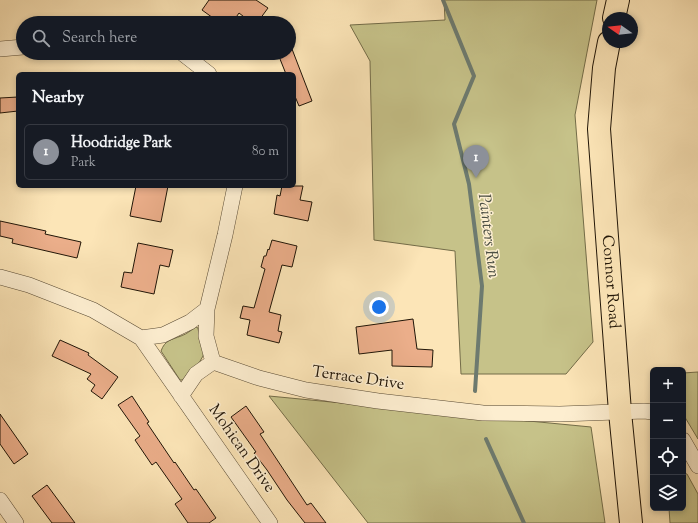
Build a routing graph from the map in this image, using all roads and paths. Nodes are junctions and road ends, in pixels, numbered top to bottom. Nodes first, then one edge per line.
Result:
1 (618, 0) edge
2 (615, 12) edge
3 (16, 48) edge
4 (608, 48) edge
5 (0, 49) edge
6 (191, 60) edge
7 (206, 72) edge
8 (235, 188) edge
9 (0, 278) edge
10 (207, 309) junction
11 (140, 338) junction
12 (213, 362) junction
13 (181, 396) junction
14 (620, 412) junction
15 (650, 412) edge
16 (686, 445) edge
17 (698, 466) edge
18 (0, 500) edge
19 (16, 523) edge
20 (270, 523) edge
21 (631, 523) edge

1 - 2 main road
3 - 5 street
4 - 14 main road, Connor Road
6 - 7 street
8 - 10 street
9 - 11 street
10 - 11 street
10 - 12 street
11 - 13 street
12 - 13 street
12 - 14 street, Terrace Drive
13 - 20 street, Mohican Drive
14 - 15 street, Terrace Drive
14 - 21 main road, Connor Road
16 - 17 street
18 - 19 street

